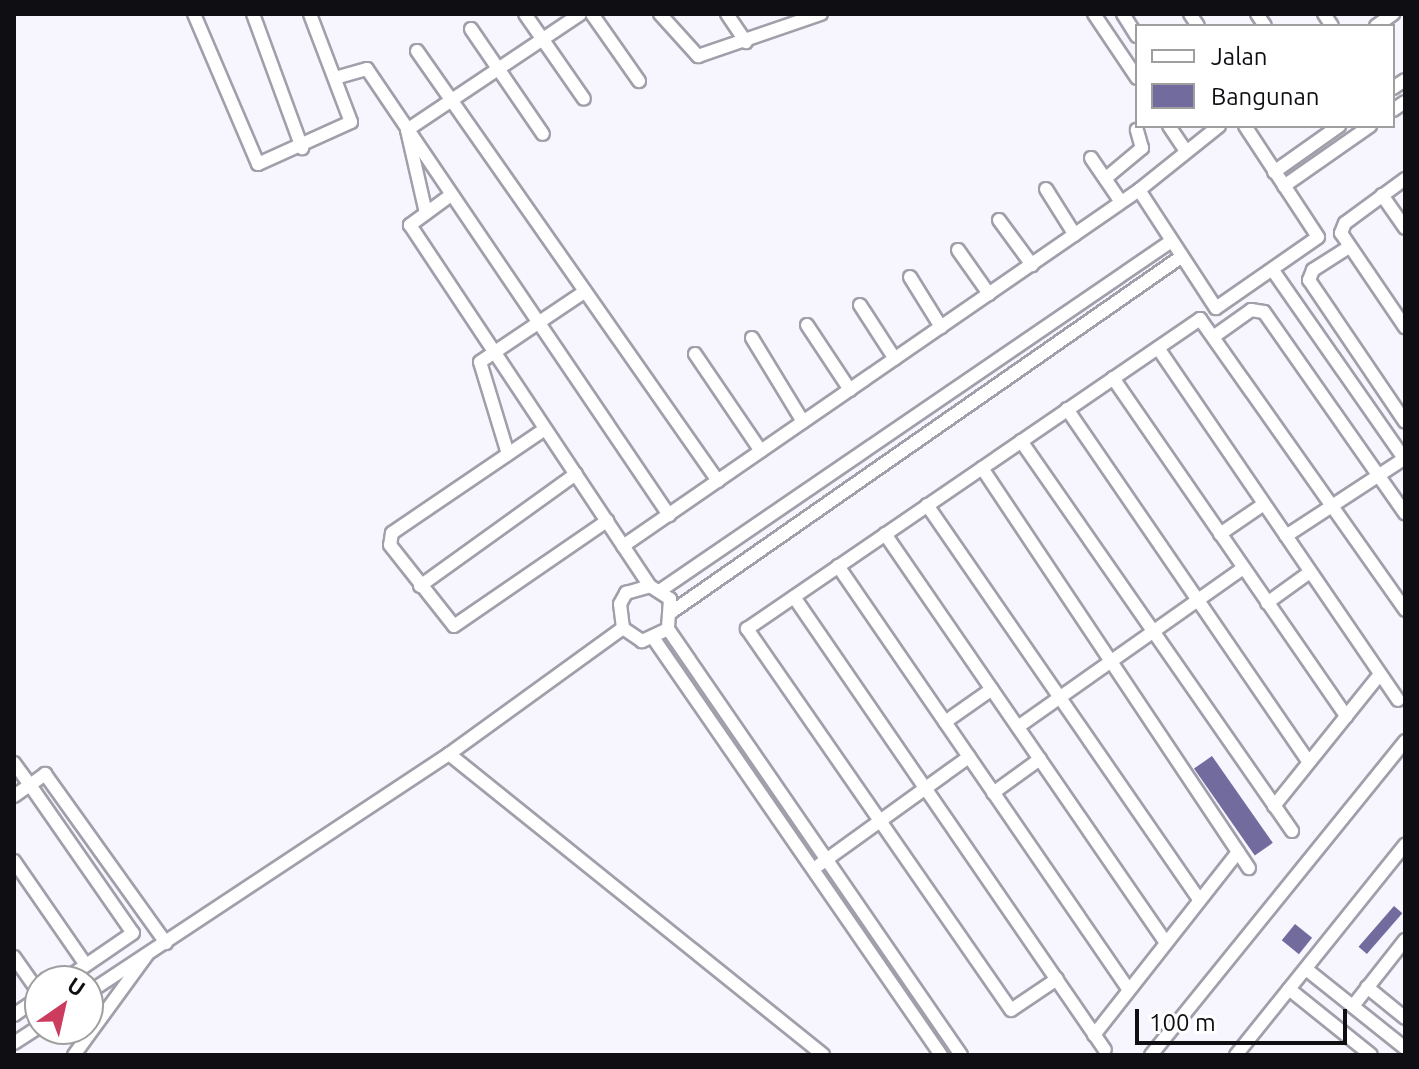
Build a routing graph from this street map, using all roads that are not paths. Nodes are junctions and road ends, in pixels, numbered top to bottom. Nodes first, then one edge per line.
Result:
1 (194, 14) edge
2 (253, 14) edge
3 (310, 14) edge
4 (525, 14) edge
5 (580, 14) edge
6 (592, 14) edge
7 (660, 14) edge
8 (727, 14) edge
9 (821, 14) edge
10 (1094, 14) edge
11 (1123, 14) edge
12 (795, 18) edge
13 (471, 29) dead end
14 (1135, 33) edge
15 (542, 39) junction
16 (746, 42) junction
17 (417, 51) dead end
18 (498, 69) junction
19 (1135, 75) edge
20 (335, 78) junction
21 (639, 81) dead end
22 (584, 99) dead end
23 (452, 100) junction
24 (1170, 128) edge
25 (1216, 128) edge
26 (1246, 128) edge
27 (1336, 128) edge
28 (1367, 128) edge
29 (407, 130) junction
30 (1137, 130) dead end
31 (543, 134) dead end
32 (302, 148) junction
33 (1186, 151) junction
34 (1091, 158) dead end
35 (1274, 172) junction
36 (1106, 178) junction
37 (1405, 179) edge
38 (1284, 186) junction
39 (1046, 189) dead end
40 (1139, 190) junction
41 (451, 195) junction
42 (1382, 195) junction
43 (1121, 202) junction
44 (426, 213) junction
45 (999, 220) dead end
46 (1405, 228) edge
47 (1075, 235) junction
48 (1170, 242) junction
49 (1349, 247) junction
50 (958, 250) dead end
51 (1181, 257) junction
52 (1032, 265) junction
53 (1274, 272) junction
54 (910, 277) dead end
55 (584, 292) junction
56 (989, 294) junction
57 (860, 305) dead end
58 (539, 322) junction
59 (807, 325) dead end
60 (941, 327) junction
61 (1405, 327) edge
62 (1216, 335) junction
63 (752, 338) dead end
64 (1158, 348) junction
65 (494, 352) junction
66 (695, 354) dead end
67 (895, 359) junction
68 (1113, 378) junction
69 (850, 390) junction
70 (1067, 409) junction
71 (803, 422) junction
72 (1405, 422) edge
73 (545, 429) junction
74 (1021, 441) junction
75 (761, 451) junction
76 (508, 454) junction
77 (1405, 459) edge
78 (982, 468) junction
79 (576, 474) junction
80 (1378, 474) junction
81 (718, 481) junction
82 (1264, 504) junction
83 (927, 505) junction
84 (1332, 505) junction
85 (1405, 513) edge
86 (669, 515) junction
87 (607, 521) junction
88 (885, 534) junction
89 (1220, 534) junction
90 (1286, 536) junction
91 (623, 546) junction
92 (838, 566) junction
93 (1243, 568) junction
94 (1310, 572) junction
95 (420, 586) junction
96 (655, 588) junction
97 (794, 597) junction
98 (1197, 599) junction
99 (1267, 603) junction
100 (1405, 610) edge
101 (673, 611) junction
102 (623, 628) junction
103 (668, 629) junction
104 (1152, 630) junction
105 (654, 639) junction
106 (1108, 660) junction
107 (1380, 674) junction
108 (992, 689) junction
109 (1059, 696) junction
110 (1398, 700) dead end
111 (1346, 716) junction
112 (945, 722) junction
113 (1018, 727) junction
114 (1405, 741) edge
115 (449, 754) junction
116 (969, 757) junction
117 (1040, 759) junction
118 (1309, 762) junction
119 (14, 763) edge
120 (30, 785) junction
121 (925, 788) junction
122 (993, 793) junction
123 (14, 796) edge
124 (1274, 806) junction
125 (879, 820) junction
126 (1292, 831) dead end
127 (1405, 845) edge
128 (1238, 852) junction
129 (825, 860) junction
130 (14, 861) edge
131 (1249, 868) dead end
132 (813, 869) junction
133 (1200, 900) junction
134 (166, 943) junction
135 (1166, 943) junction
136 (1404, 944) edge
137 (149, 952) junction
138 (86, 965) joint
139 (1306, 969) junction
140 (1057, 979) junction
141 (104, 982) edge
142 (1367, 987) junction
143 (1289, 989) junction
144 (1129, 990) junction
145 (1353, 1006) junction
146 (1405, 1018) edge
147 (1094, 1035) junction
148 (1405, 1048) edge
149 (1105, 1050) dead end
150 (74, 1055) edge
151 (823, 1055) edge
152 (941, 1055) edge
153 (961, 1055) edge
154 (1151, 1055) edge
155 (1236, 1055) edge
156 (1371, 1055) edge

1 - 32 street
2 - 32 street
3 - 20 street
4 - 15 street
5 - 15 street
6 - 21 street
7 - 16 street
8 - 16 street
9 - 12 street
10 - 19 street
11 - 14 street
12 - 16 street
13 - 18 street
15 - 18 street
15 - 22 street
17 - 23 street
18 - 23 street
18 - 31 street
20 - 29 street
20 - 32 street
23 - 29 street
23 - 55 street
24 - 33 street
25 - 33 street
26 - 35 street
27 - 35 street
28 - 38 street
29 - 41 street
29 - 44 street
30 - 36 street
33 - 40 street
34 - 36 street
35 - 38 street
36 - 43 street
37 - 42 street
38 - 53 street
39 - 47 street
40 - 43 street
40 - 48 street
41 - 44 street
41 - 58 street
42 - 46 street
42 - 49 street
43 - 47 street
44 - 65 street
45 - 52 street
47 - 52 street
48 - 51 street
48 - 96 street
49 - 61 street
49 - 72 street
50 - 56 street
51 - 53 street
51 - 101 street
52 - 56 street
53 - 77 street
54 - 60 street
55 - 58 street
55 - 81 street
56 - 60 street
57 - 67 street
58 - 65 street
58 - 86 street
59 - 69 street
60 - 67 street
62 - 64 street
62 - 80 street
62 - 84 street
63 - 71 street
64 - 68 street
64 - 82 street
65 - 73 street
65 - 76 street
66 - 75 street
67 - 69 street
68 - 70 street
68 - 89 street
69 - 71 street
70 - 74 street
70 - 98 street
71 - 75 street
73 - 76 street
73 - 79 street
74 - 78 street
74 - 104 street
75 - 81 street
76 - 95 street
77 - 80 street
78 - 83 street
78 - 106 street
79 - 87 street
79 - 95 street
80 - 84 street
80 - 85 street
81 - 86 street
82 - 89 street
82 - 90 street
83 - 88 street
83 - 109 street
84 - 90 street
84 - 100 street
86 - 91 street
87 - 91 street
87 - 95 street
88 - 92 street
88 - 108 street
89 - 93 street
90 - 94 street
91 - 96 street
92 - 97 street
92 - 112 street
93 - 98 street
93 - 99 street
94 - 99 street
94 - 107 street
96 - 101 street
96 - 102 street
97 - 121 street
97 - 125 street
98 - 104 street
98 - 118 street
99 - 111 street
101 - 103 street
102 - 105 street
102 - 115 street
103 - 105 street
103 - 129 street
104 - 106 street
104 - 124 street
105 - 132 street
106 - 109 street
106 - 128 street
107 - 110 street
107 - 111 street
108 - 112 street
108 - 113 street
109 - 113 street
109 - 133 street
111 - 118 street
112 - 116 street
113 - 117 street
114 - 154 street
115 - 134 street
115 - 151 street
116 - 121 street
116 - 122 street
117 - 122 street
117 - 135 street
118 - 124 street
119 - 120 street
120 - 123 street
120 - 134 street
120 - 138 street
121 - 125 street
121 - 140 street
122 - 144 street
124 - 126 street
125 - 129 street
125 - 140 street
127 - 139 street
128 - 131 street
128 - 133 street
129 - 132 street
129 - 153 street
130 - 138 street
132 - 152 street
133 - 135 street
134 - 137 street
135 - 144 street
136 - 142 street
137 - 141 street
137 - 150 street
139 - 143 street
139 - 145 street
140 - 147 street
142 - 145 street
142 - 146 street
143 - 155 street
143 - 156 street
144 - 147 street
145 - 148 street
147 - 149 street

